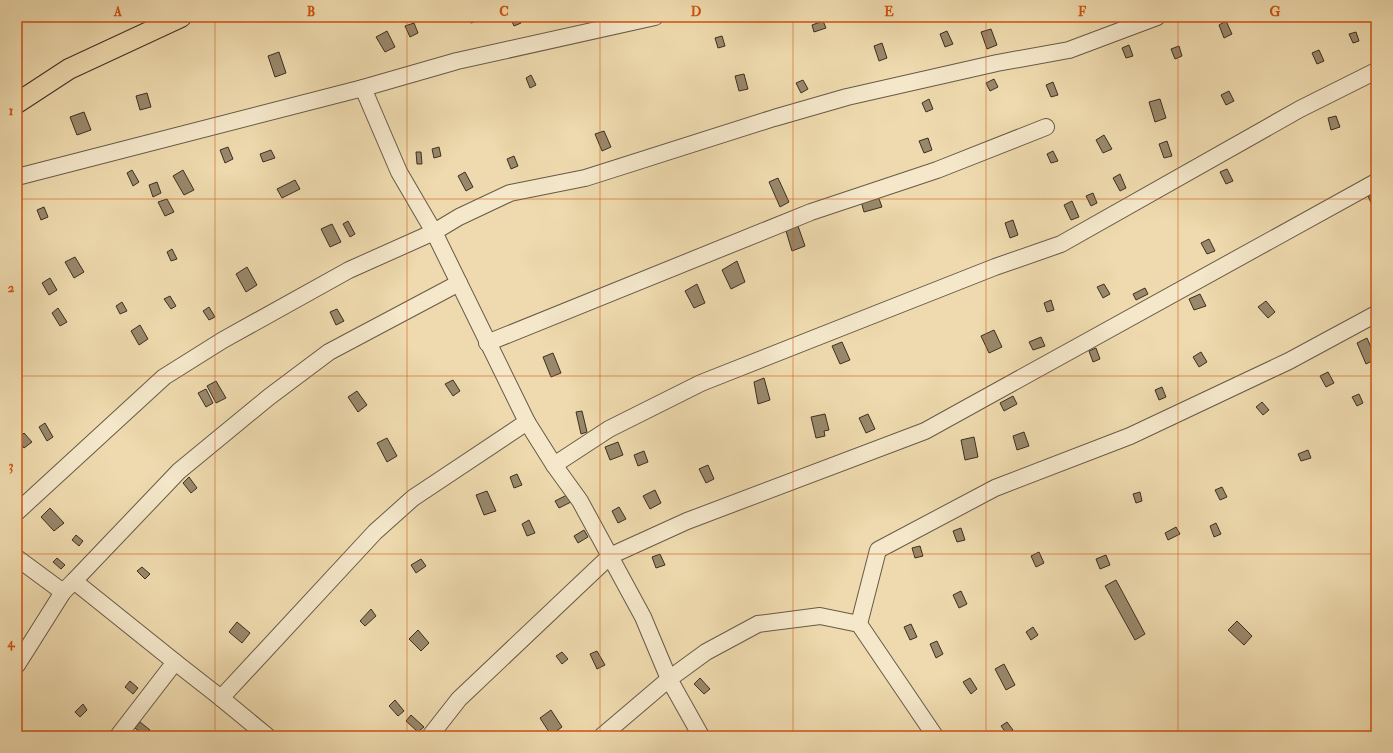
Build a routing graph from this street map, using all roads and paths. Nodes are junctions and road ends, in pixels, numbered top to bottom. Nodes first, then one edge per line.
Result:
1 (181, 17) edge
2 (654, 17) edge
3 (1157, 17) edge
4 (1376, 71) edge
5 (362, 88) junction
6 (17, 103) edge
7 (1046, 127) dead end
8 (17, 177) edge
9 (1376, 182) edge
10 (434, 232) junction
11 (459, 283) junction
12 (1376, 314) edge
13 (487, 343) junction
14 (527, 422) junction
15 (554, 464) junction
16 (17, 512) edge
17 (610, 556) junction
18 (17, 558) edge
19 (69, 587) junction
20 (859, 624) junction
21 (175, 662) junction
22 (17, 665) edge
23 (669, 679) junction
24 (221, 698) junction
25 (118, 736) edge
26 (266, 736) edge
27 (430, 736) edge
28 (602, 736) edge
29 (701, 736) edge
30 (935, 736) edge

1 - 6 main road
2 - 5 street
3 - 10 street
4 - 15 street
5 - 8 street
5 - 10 street
7 - 13 street
9 - 17 street
10 - 11 street
10 - 16 street
11 - 13 street
11 - 19 street
12 - 20 street
13 - 14 street
14 - 15 street
14 - 24 street
15 - 17 street
17 - 23 street
17 - 27 street
18 - 19 street
19 - 21 street
19 - 22 street
20 - 23 street
20 - 30 street
21 - 24 street
21 - 25 street
23 - 28 street
23 - 29 street
24 - 26 street

